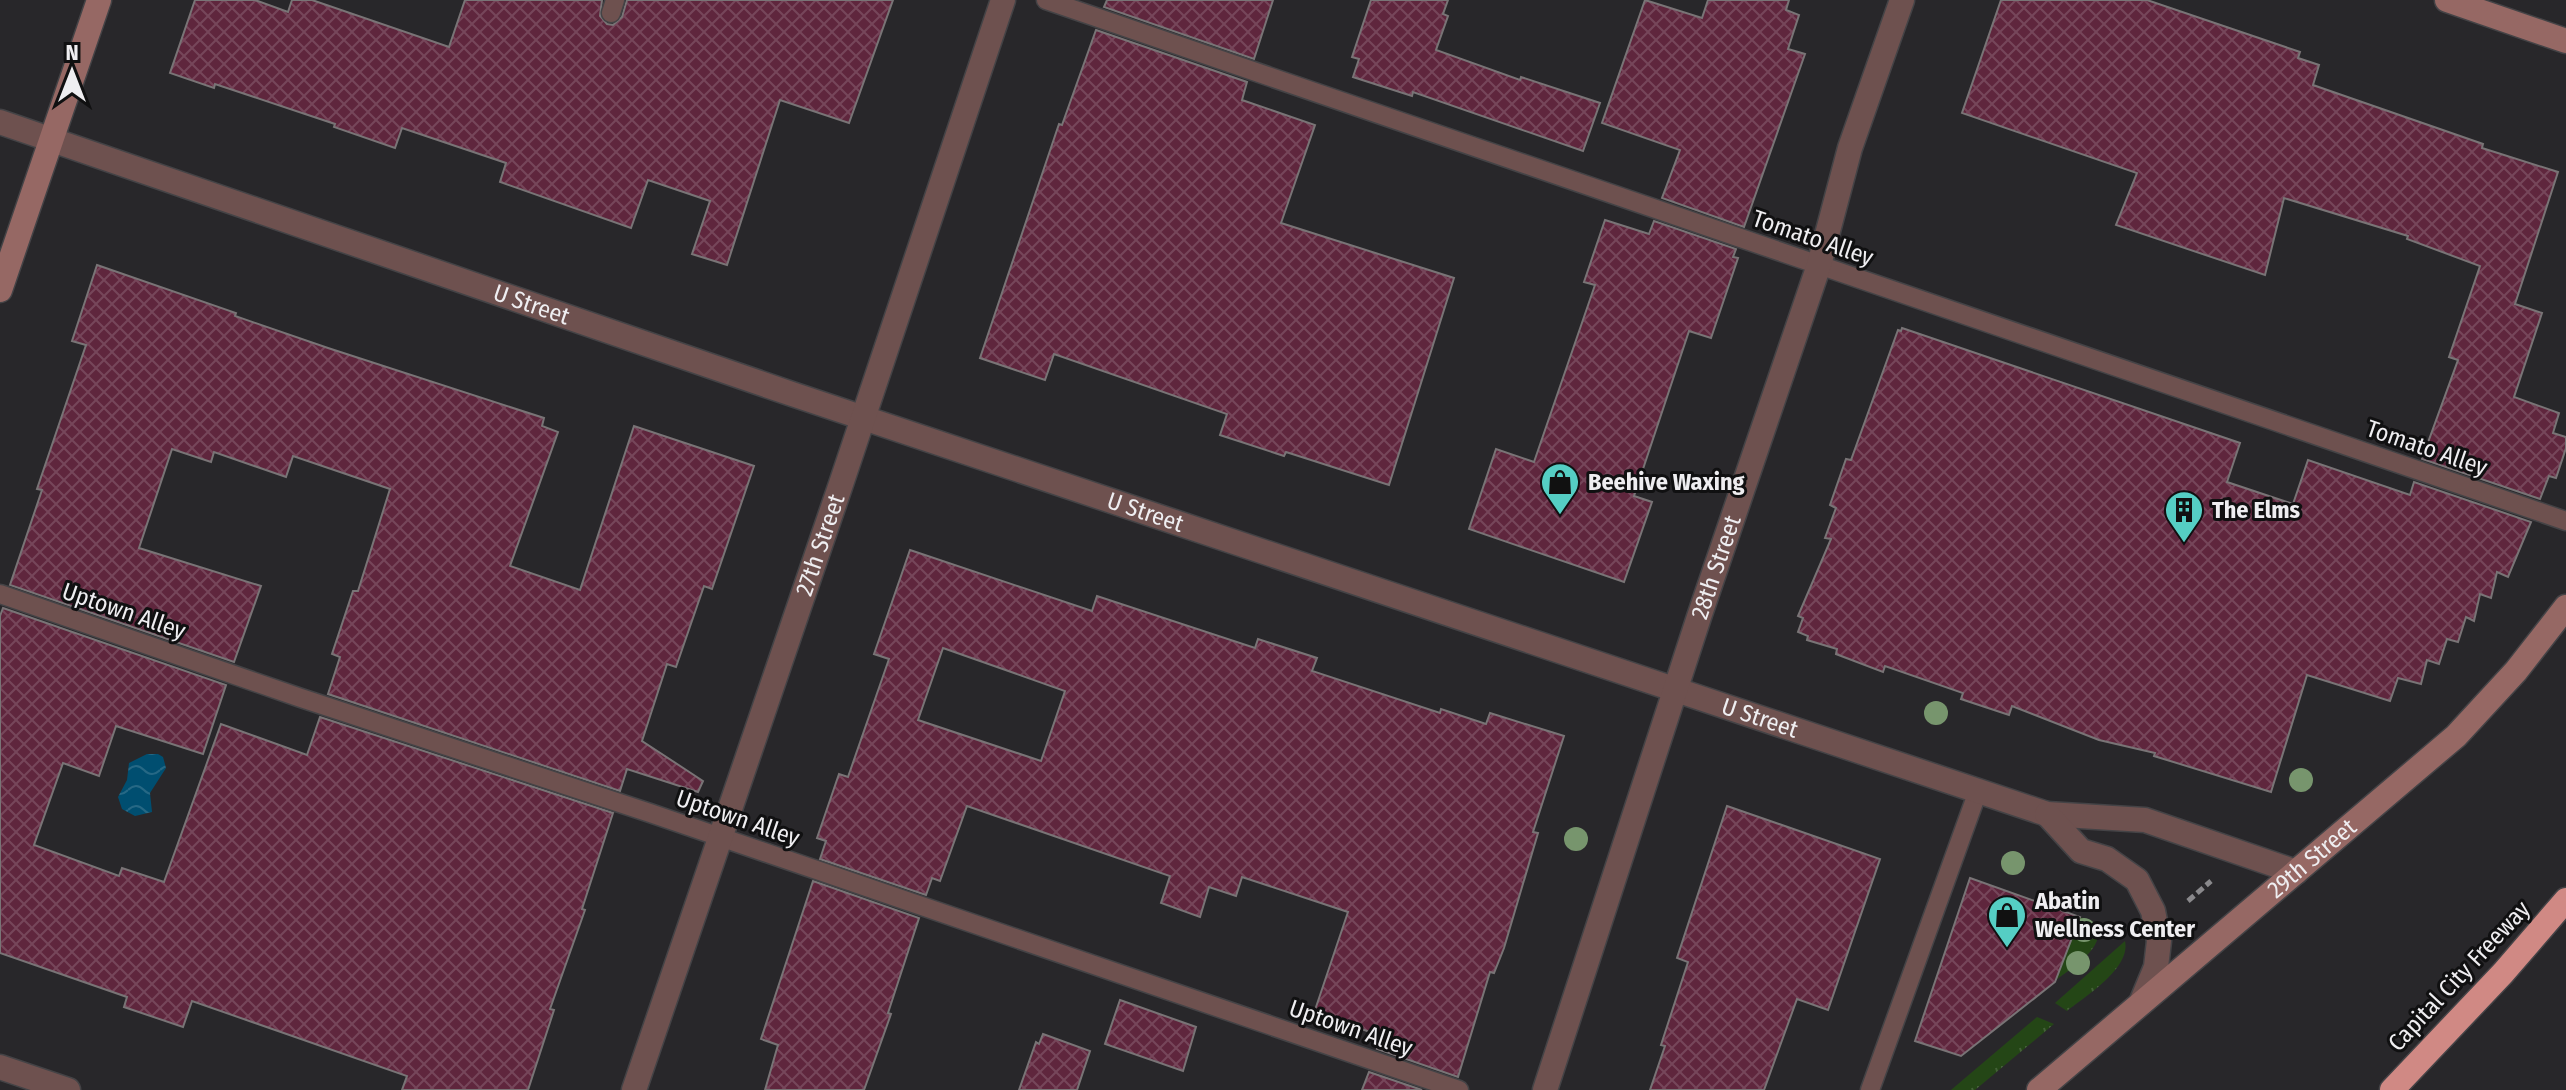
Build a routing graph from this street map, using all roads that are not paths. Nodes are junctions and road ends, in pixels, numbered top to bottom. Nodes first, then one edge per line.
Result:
1 (99, 0) edge
2 (1003, 0) edge
3 (1046, 0) edge
4 (1902, 0) edge
5 (2447, 0) edge
6 (2566, 41) edge
7 (0, 122) edge
8 (51, 139) junction
9 (1819, 265) junction
10 (0, 290) edge
11 (863, 417) junction
12 (2566, 521) edge
13 (0, 594) edge
14 (2566, 607) edge
15 (1676, 688) junction
16 (1978, 791) junction
17 (2047, 814) junction
18 (720, 837) junction
19 (2296, 872) junction
20 (2566, 900) edge
21 (2141, 1003) junction
22 (0, 1067) edge
23 (68, 1090) edge
24 (634, 1090) edge
25 (1459, 1090) edge
26 (1545, 1090) edge
27 (1870, 1090) edge
28 (2039, 1090) edge
29 (2392, 1090) edge

1 - 8 main road
2 - 11 street, 27th Street
3 - 9 lane, Tomato Alley
4 - 9 street, 28th Street
5 - 6 main road
7 - 8 street, U Street
8 - 10 main road
8 - 11 street, U Street
9 - 12 lane, Tomato Alley
9 - 15 street, 28th Street
11 - 15 street, U Street
11 - 18 street, 27th Street
13 - 18 lane, Uptown Alley
14 - 19 main road, 29th Street
15 - 16 street, U Street
15 - 26 street, 28th Street
16 - 17 street, U Street
16 - 27 lane
17 - 19 street, U Street
17 - 21 street
18 - 24 street, 27th Street
18 - 25 lane, Uptown Alley
19 - 21 main road, 29th Street
20 - 29 highway, Capital City Freeway
21 - 28 main road, 29th Street
22 - 23 street

